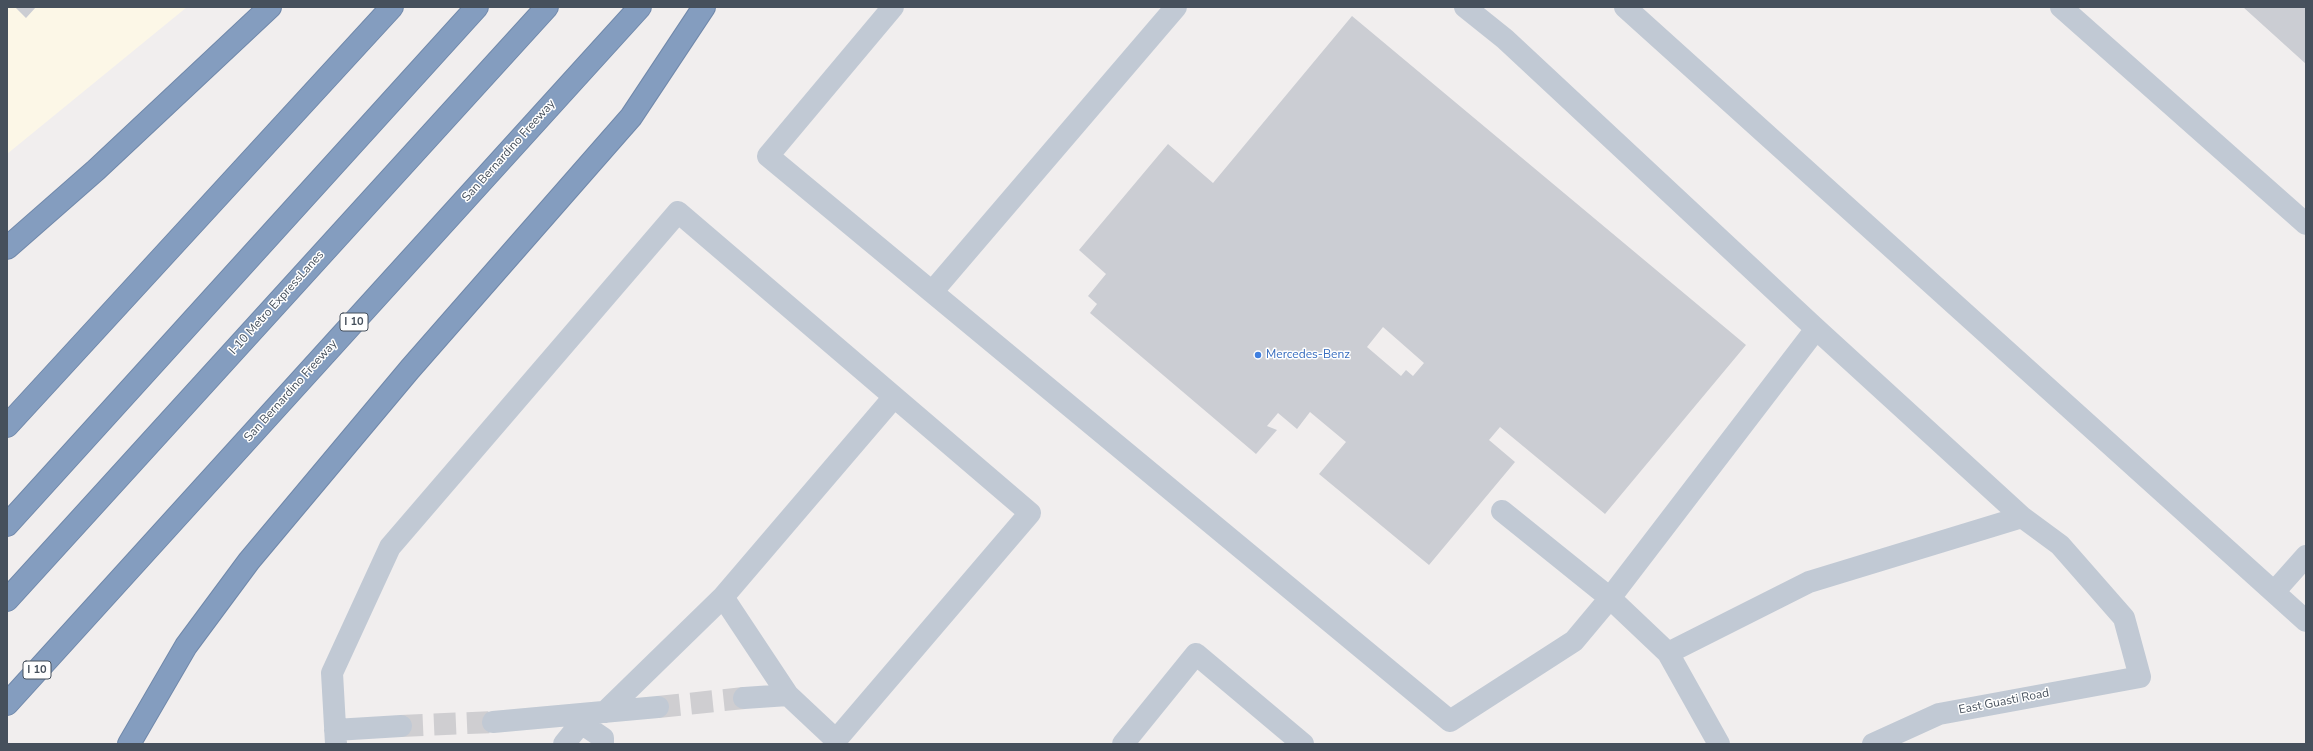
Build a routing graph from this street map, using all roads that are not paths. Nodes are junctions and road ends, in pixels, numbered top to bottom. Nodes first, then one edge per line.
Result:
1 (270, 7) edge
2 (392, 7) edge
3 (477, 7) edge
4 (547, 7) edge
5 (640, 7) edge
6 (704, 7) edge
7 (893, 7) edge
8 (1176, 7) edge
9 (1465, 7) edge
10 (1625, 7) edge
11 (2061, 7) edge
12 (2306, 224) edge
13 (7, 248) edge
14 (932, 292) junction
15 (1816, 329) junction
16 (894, 397) junction
17 (7, 426) edge
18 (1502, 511) dead end
19 (2022, 517) junction
20 (7, 525) edge
21 (2306, 556) edge
22 (2274, 592) junction
23 (722, 597) junction
24 (1610, 598) junction
25 (7, 600) edge
26 (2306, 621) edge
27 (1668, 653) junction
28 (788, 695) junction
29 (744, 698) tunnel mouth
30 (7, 704) edge
31 (658, 707) tunnel mouth
32 (605, 712) junction
33 (581, 719) junction
34 (493, 722) tunnel mouth
35 (401, 726) tunnel mouth
36 (336, 737) edge
37 (836, 742) edge
38 (129, 744) edge
39 (564, 744) edge
40 (603, 744) edge
41 (1122, 744) edge
42 (1303, 744) edge
43 (1719, 744) edge
44 (1874, 744) edge

1 - 13 highway
2 - 17 highway
3 - 20 highway
4 - 25 highway, I-10 Metro ExpressLanes
5 - 30 highway, San Bernardino Freeway / I 10
6 - 38 highway
7 - 14 street
8 - 14 street
9 - 15 street
10 - 22 street
11 - 12 street
14 - 24 street
15 - 19 street
15 - 24 street
16 - 23 street
16 - 36 street
16 - 37 street
18 - 24 street
19 - 27 street
19 - 44 street, East Guasti Road
21 - 22 street
22 - 26 street
23 - 28 street
23 - 32 street
24 - 27 street
27 - 43 street
28 - 29 street
28 - 37 street
31 - 32 street
32 - 33 street
33 - 34 street
33 - 39 street
33 - 40 street
35 - 36 street
41 - 42 street

